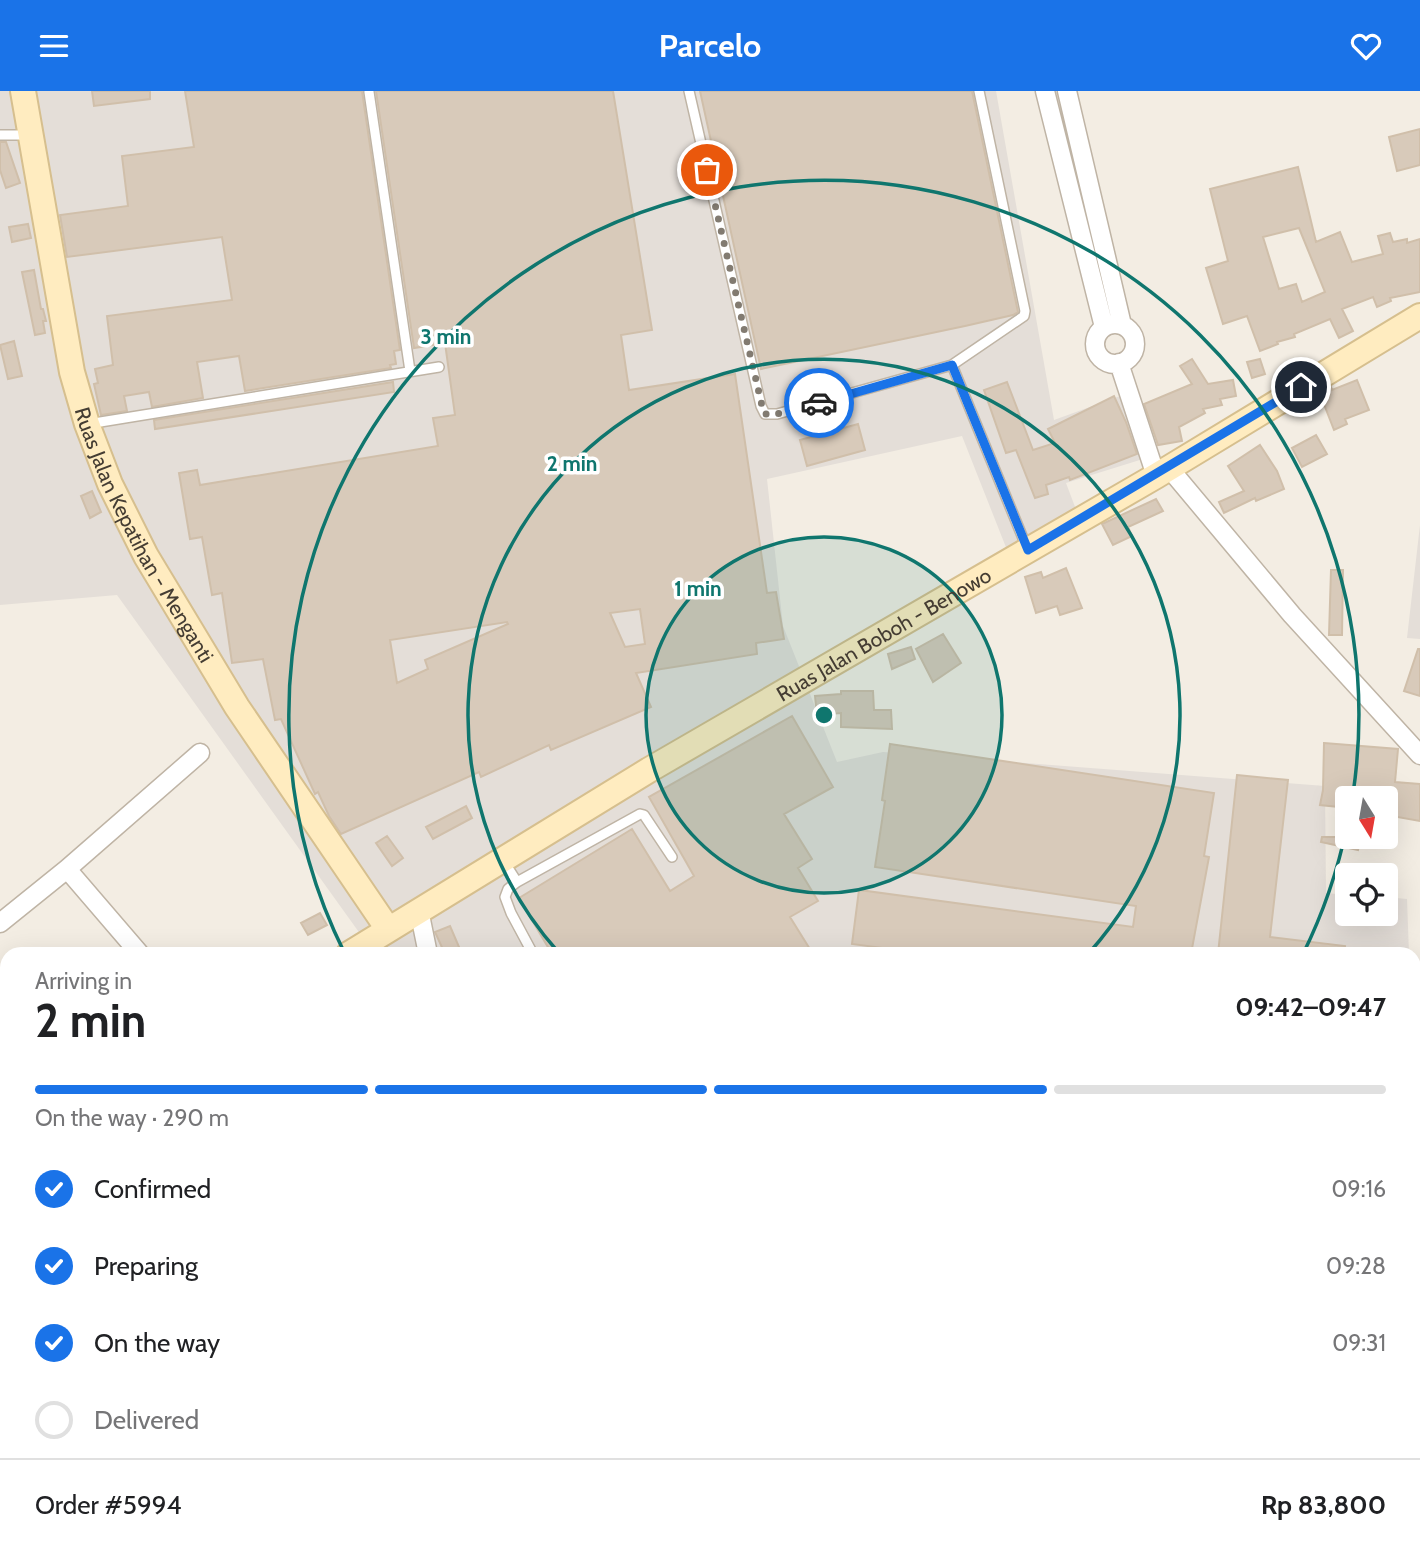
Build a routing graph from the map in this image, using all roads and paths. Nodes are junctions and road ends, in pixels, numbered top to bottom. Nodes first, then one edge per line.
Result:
1 (23, 91) edge
2 (689, 91) edge
3 (979, 91) edge
4 (1045, 91) edge
5 (1067, 91) edge
6 (369, 92) edge
7 (0, 135) edge
8 (31, 135) junction
9 (1420, 316) edge
10 (1122, 325) junction
11 (1104, 327) junction
12 (1119, 363) junction
13 (952, 365) junction
14 (439, 367) dead end
15 (410, 371) junction
16 (87, 424) junction
17 (1162, 472) junction
18 (1028, 550) junction
19 (200, 753) dead end
20 (1420, 755) edge
21 (672, 857) dead end
22 (503, 859) junction
23 (67, 869) junction
24 (517, 882) junction
25 (419, 910) junction
26 (0, 923) edge
27 (388, 929) junction
28 (135, 947) edge
29 (360, 947) edge
30 (427, 947) edge
31 (529, 947) edge

1 - 8 main road, Ruas Jalan Kepatihan - Menganti
2 - 13 lane
3 - 13 lane
4 - 11 street
5 - 10 street
6 - 15 lane
7 - 8 lane
8 - 16 main road, Ruas Jalan Kepatihan - Menganti
9 - 17 main road, Ruas Jalan Boboh - Benowo
10 - 11 street
10 - 12 street
11 - 12 street
12 - 17 street
13 - 18 lane
14 - 15 lane
15 - 16 lane
16 - 27 main road, Ruas Jalan Kepatihan - Menganti
17 - 18 main road, Ruas Jalan Boboh - Benowo
17 - 20 street
18 - 22 main road, Ruas Jalan Boboh - Benowo
19 - 23 street
21 - 24 lane
22 - 24 lane
22 - 25 main road, Ruas Jalan Boboh - Benowo
23 - 26 street
23 - 28 street
24 - 31 lane
25 - 27 main road, Ruas Jalan Boboh - Benowo
25 - 30 street
27 - 29 main road, Ruas Jalan Boboh - Benowo

